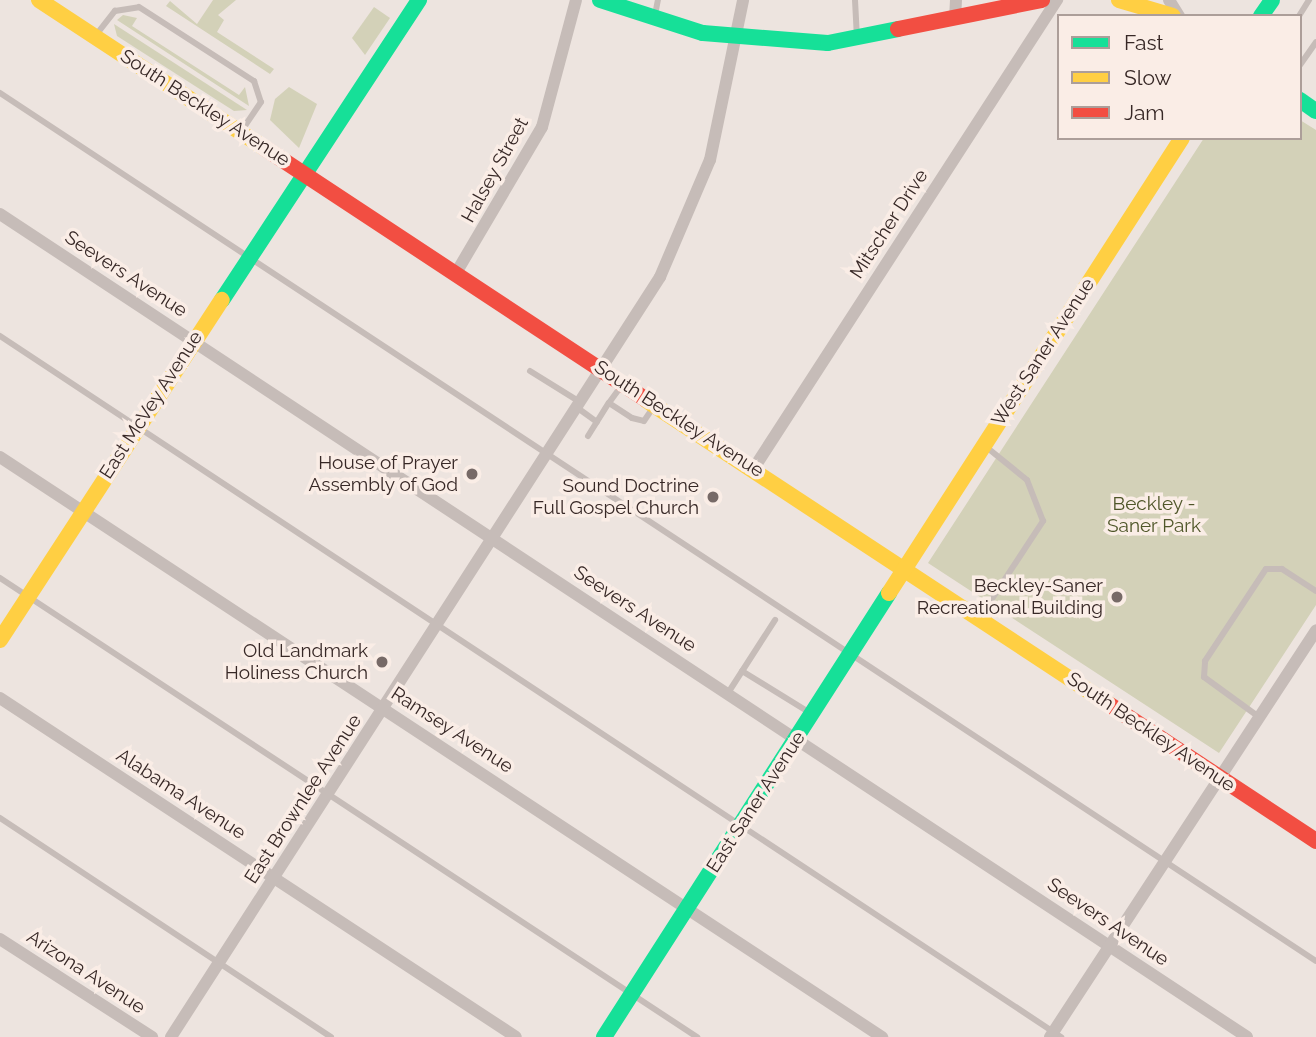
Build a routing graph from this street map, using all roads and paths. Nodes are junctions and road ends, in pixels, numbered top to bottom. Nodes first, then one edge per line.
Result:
1 (39, 0) edge
2 (419, 0) edge
3 (576, 0) edge
4 (600, 0) edge
5 (658, 0) edge
6 (743, 0) edge
7 (855, 0) edge
8 (956, 0) edge
9 (1042, 0) edge
10 (1057, 0) edge
11 (1119, 0) edge
12 (1313, 1) edge
13 (1166, 14) edge
14 (1301, 14) edge
15 (955, 19) junction
16 (654, 20) junction
17 (95, 37) junction
18 (737, 39) junction
19 (857, 40) junction
20 (1316, 42) edge
21 (1302, 62) edge
22 (0, 93) edge
23 (242, 132) junction
24 (1181, 140) edge
25 (302, 171) junction
26 (0, 214) edge
27 (247, 256) junction
28 (456, 273) junction
29 (0, 335) edge
30 (193, 341) junction
31 (603, 370) junction
32 (530, 371) dead end
33 (623, 383) junction
34 (609, 403) junction
35 (655, 404) junction
36 (581, 406) junction
37 (597, 422) junction
38 (138, 426) junction
39 (589, 436) dead end
40 (983, 445) junction
41 (549, 454) junction
42 (0, 457) edge
43 (754, 468) junction
44 (82, 512) junction
45 (493, 539) junction
46 (906, 567) junction
47 (0, 578) edge
48 (1316, 591) edge
49 (27, 596) junction
50 (979, 618) junction
51 (775, 620) dead end
52 (439, 623) junction
53 (1316, 630) edge
54 (0, 640) edge
55 (852, 654) junction
56 (742, 671) junction
57 (728, 693) junction
58 (0, 698) edge
59 (384, 709) junction
60 (812, 715) junction
61 (1259, 717) junction
62 (797, 739) junction
63 (1221, 778) junction
64 (330, 794) junction
65 (0, 818) edge
66 (741, 824) junction
67 (1316, 841) edge
68 (1168, 862) junction
69 (275, 879) junction
70 (688, 908) junction
71 (0, 939) edge
72 (1110, 947) junction
73 (1316, 961) edge
74 (219, 962) junction
75 (632, 994) junction
76 (1055, 1035) edge
77 (152, 1037) edge
78 (171, 1037) edge
79 (331, 1037) edge
80 (516, 1037) edge
81 (604, 1037) edge
82 (697, 1037) edge
83 (882, 1037) edge
84 (1247, 1037) edge

1 - 17 street, South Beckley Avenue
2 - 25 street, East McVey Avenue
3 - 28 street, Halsey Street
4 - 16 street
5 - 16 lane
6 - 18 street, East Brownlee Avenue
7 - 19 lane
8 - 15 street
9 - 15 street
10 - 43 street, Mitscher Drive
11 - 13 street
12 - 14 lane
15 - 19 street
16 - 18 street
17 - 23 street, South Beckley Avenue
17 - 23 lane
18 - 19 street
18 - 31 street, East Brownlee Avenue
20 - 21 lane
22 - 27 lane
23 - 25 street, South Beckley Avenue
24 - 40 street, West Saner Avenue
25 - 27 street, East McVey Avenue
25 - 28 street, South Beckley Avenue
26 - 30 street, Seevers Avenue
27 - 30 street, East McVey Avenue
27 - 41 lane
28 - 31 street, South Beckley Avenue
29 - 38 lane
30 - 38 street, East McVey Avenue
30 - 45 street, Seevers Avenue
31 - 33 street, South Beckley Avenue
31 - 36 street, East Brownlee Avenue
32 - 36 lane
33 - 34 lane
33 - 35 street, South Beckley Avenue
34 - 35 lane
34 - 37 lane
35 - 43 street, South Beckley Avenue
36 - 37 lane
36 - 41 street, East Brownlee Avenue
37 - 39 lane
38 - 44 street, East McVey Avenue
38 - 52 lane
40 - 46 street, West Saner Avenue
40 - 50 lane
41 - 45 street, East Brownlee Avenue
41 - 55 lane
42 - 44 street, Ramsey Avenue
43 - 46 street, South Beckley Avenue
44 - 49 street, East McVey Avenue
44 - 59 street, Ramsey Avenue
45 - 52 street, East Brownlee Avenue
45 - 57 street, Seevers Avenue
46 - 50 street, South Beckley Avenue
46 - 55 street, East Saner Avenue
47 - 49 lane
48 - 61 lane
49 - 54 street, East McVey Avenue
49 - 64 lane
50 - 63 street, South Beckley Avenue
51 - 56 lane
52 - 59 street, East Brownlee Avenue
52 - 66 lane
53 - 61 street
55 - 60 street, East Saner Avenue
55 - 68 lane
56 - 57 lane
56 - 60 lane
57 - 62 street, Seevers Avenue
58 - 69 street, Alabama Avenue
59 - 64 street, East Brownlee Avenue
59 - 70 street, Ramsey Avenue
60 - 62 street, East Saner Avenue
61 - 63 street
62 - 66 street, East Saner Avenue
62 - 72 street, Seevers Avenue
63 - 67 street, South Beckley Avenue
63 - 68 street
64 - 69 street, East Brownlee Avenue
64 - 75 lane
65 - 74 lane
66 - 70 street, East Saner Avenue
66 - 76 lane
68 - 72 street
68 - 73 lane
69 - 74 street, East Brownlee Avenue
69 - 80 street, Alabama Avenue
70 - 75 street, East Saner Avenue
70 - 83 street, Ramsey Avenue
71 - 77 street, Arizona Avenue
72 - 76 street
72 - 84 street, Seevers Avenue
74 - 78 street, East Brownlee Avenue
74 - 79 lane
75 - 81 street, East Saner Avenue
75 - 82 lane

